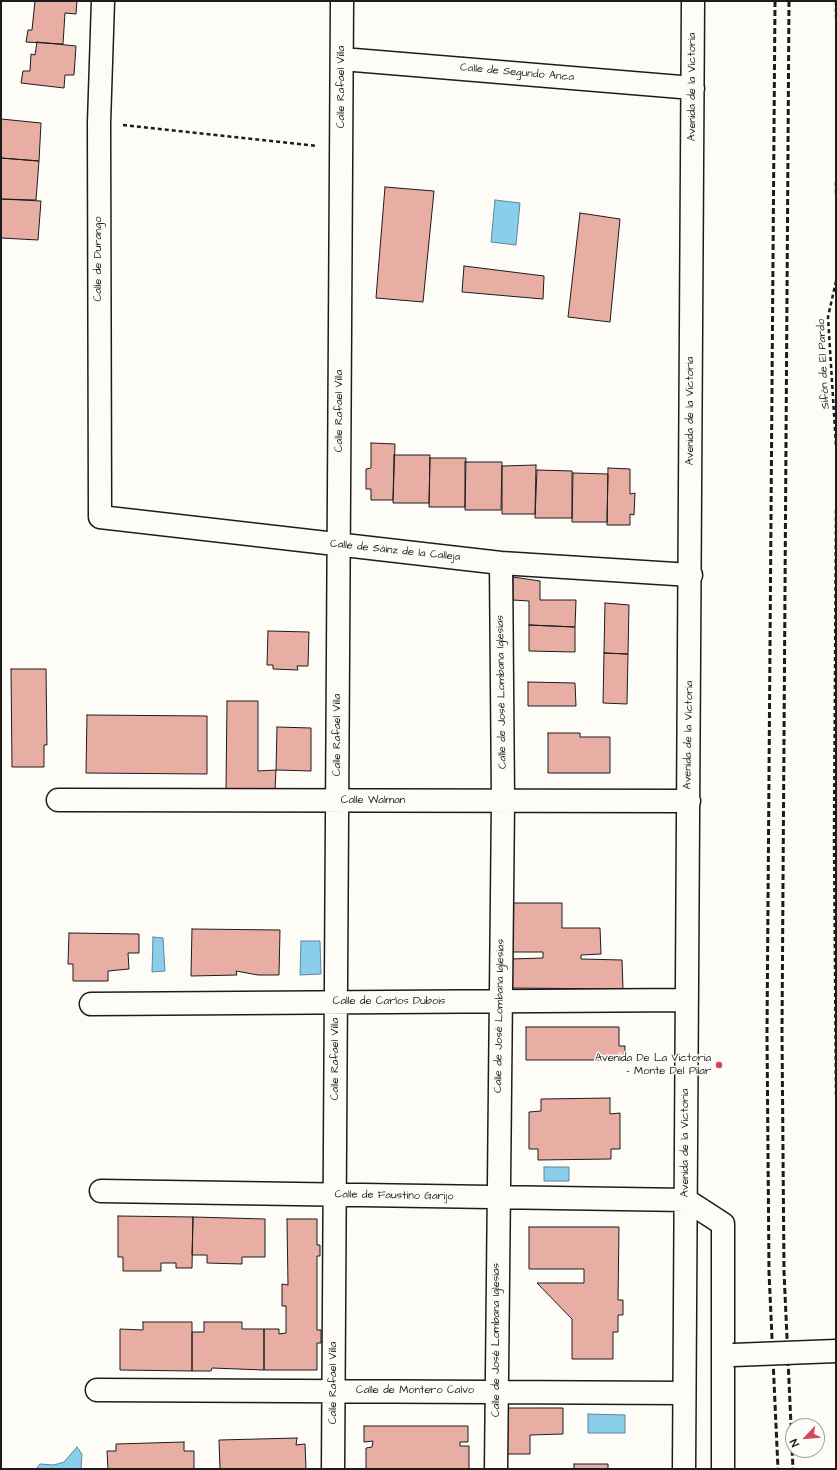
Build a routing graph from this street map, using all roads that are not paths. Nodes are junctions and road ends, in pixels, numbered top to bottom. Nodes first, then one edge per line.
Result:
1 (104, 1) edge
2 (342, 1) edge
3 (693, 1) edge
4 (342, 59) junction
5 (693, 88) junction
6 (100, 517) joint
7 (339, 545) junction
8 (501, 563) junction
9 (691, 575) junction
10 (58, 800) dead end
11 (337, 800) junction
12 (503, 801) junction
13 (689, 801) junction
14 (687, 1000) junction
15 (500, 1001) junction
16 (336, 1002) junction
17 (90, 1004) dead end
18 (101, 1192) dead end
19 (335, 1195) junction
20 (498, 1197) junction
21 (686, 1200) junction
22 (836, 1351) edge
23 (727, 1356) junction
24 (97, 1390) dead end
25 (334, 1391) junction
26 (496, 1392) junction
27 (684, 1393) junction
28 (333, 1469) edge
29 (496, 1469) edge
30 (684, 1469) edge
31 (723, 1469) edge

1 - 6 street, Calle de Durango
2 - 4 street, Calle Rafael Villa
3 - 5 street, Avenida de la Victoria
4 - 5 street, Calle de Segundo Anca
4 - 7 street, Calle Rafael Villa
5 - 9 street, Avenida de la Victoria
6 - 7 street, Calle de Sáinz de la Calleja
7 - 8 street, Calle de Sáinz de la Calleja
7 - 11 street, Calle Rafael Villa
8 - 9 street, Calle de Sáinz de la Calleja
8 - 12 street, Calle de José Lombana Iglesias
9 - 13 street, Avenida de la Victoria
10 - 11 street, Calle Walman
11 - 12 street, Calle Walman
11 - 16 street, Calle Rafael Villa
12 - 13 street, Calle Walman
12 - 15 street, Calle de José Lombana Iglesias
13 - 14 street, Avenida de la Victoria
14 - 15 street, Calle de Carlos Dubois
14 - 21 street, Avenida de la Victoria
15 - 16 street, Calle de Carlos Dubois
15 - 20 street, Calle de José Lombana Iglesias
16 - 17 street, Calle de Carlos Dubois
16 - 19 street, Calle Rafael Villa
18 - 19 street, Calle de Faustino Garijo
19 - 20 street, Calle de Faustino Garijo
19 - 25 street, Calle Rafael Villa
20 - 21 street, Calle de Faustino Garijo
20 - 26 street, Calle de José Lombana Iglesias
21 - 23 street
21 - 27 street, Avenida de la Victoria
22 - 23 street, bridge
23 - 31 street
24 - 25 street, Calle de Montero Calvo
25 - 26 street, Calle de Montero Calvo
25 - 28 street, Calle Rafael Villa
26 - 27 street, Calle de Montero Calvo
26 - 29 street, Calle de José Lombana Iglesias
27 - 30 street, Avenida de la Victoria

